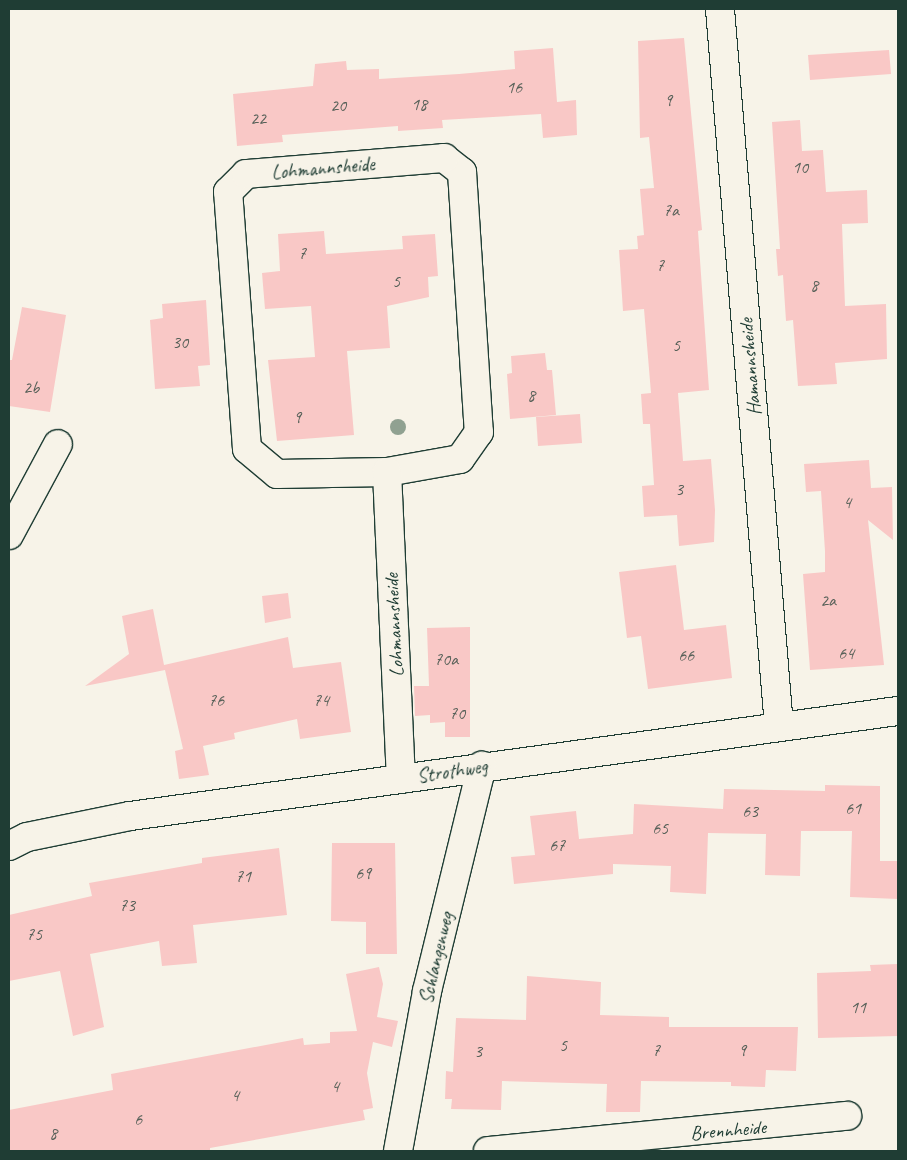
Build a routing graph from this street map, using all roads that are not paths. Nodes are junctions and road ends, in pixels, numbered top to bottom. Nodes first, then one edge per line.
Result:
1 (720, 9) edge
2 (58, 444) dead end
3 (387, 472) junction
4 (9, 535) edge
5 (898, 711) edge
6 (779, 726) junction
7 (482, 766) junction
8 (401, 779) junction
9 (9, 846) edge
10 (847, 1116) dead end
11 (398, 1151) edge
12 (488, 1151) edge

1 - 6 street, Hamannsheide
2 - 4 street
3 - 3 street, Lohmannsheide
3 - 8 street, Lohmannsheide
5 - 6 street, Strothweg
6 - 7 street, Strothweg
7 - 8 street, Strothweg
7 - 11 street, Schlangenweg
8 - 9 street, Strothweg
10 - 12 street, Brennheide

